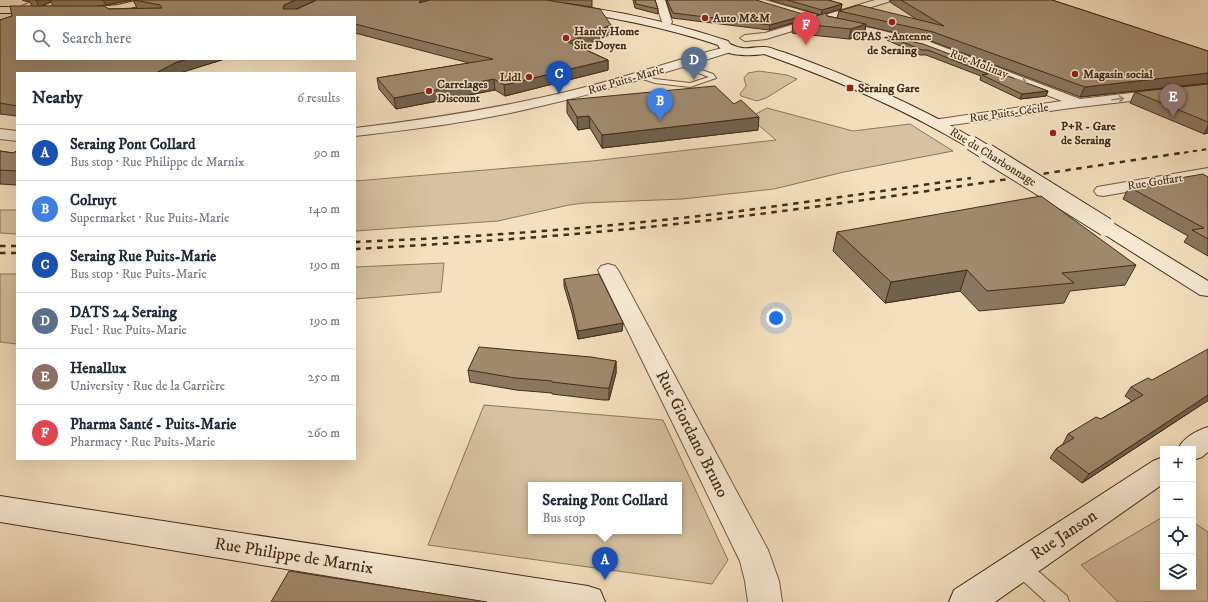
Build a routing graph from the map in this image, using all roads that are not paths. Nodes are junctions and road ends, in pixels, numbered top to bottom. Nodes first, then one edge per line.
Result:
1 (151, 0) edge
2 (522, 0) edge
3 (542, 0) edge
4 (660, 0) edge
5 (756, 0) edge
6 (889, 1) edge
7 (43, 7) edge
8 (0, 10) edge
9 (80, 11) edge
10 (825, 20) junction
11 (667, 22) junction
12 (742, 38) junction
13 (727, 46) junction
14 (766, 47) junction
15 (679, 64) junction
16 (702, 72) junction
17 (637, 76) junction
18 (662, 82) junction
19 (673, 83) junction
20 (687, 84) junction
21 (1208, 88) edge
22 (669, 92) edge
23 (1079, 103) junction
24 (938, 123) junction
25 (356, 132) edge
26 (0, 134) edge
27 (16, 136) edge
28 (1208, 173) edge
29 (1103, 190) dead end
30 (608, 270) dead end
31 (1208, 290) edge
32 (1208, 438) edge
33 (1196, 446) edge
34 (1160, 471) edge
35 (0, 509) edge
36 (1019, 566) junction
37 (588, 602) edge
38 (765, 602) edge
39 (966, 602) edge
40 (1060, 602) edge

1 - 9 street
2 - 13 street, Rue du Charbonnage
3 - 11 street, Rue du Charbonnage
4 - 11 street
5 - 10 street, Rue Molinay
6 - 10 street
7 - 8 street
10 - 12 street
10 - 14 street
10 -> 23 street, Rue Molinay
11 - 12 street, Rue du Charbonnage
12 - 13 street
12 - 14 street, Rue du Charbonnage
13 - 14 street, Rue du Charbonnage
13 - 15 street, Rue Puits-Marie
14 - 24 street, Rue du Charbonnage
15 - 16 lane
15 - 17 street, Rue Puits-Marie
16 - 18 lane
16 - 19 lane
16 - 20 lane
17 - 18 lane
17 - 25 street, Rue Puits-Marie
18 - 19 lane
19 - 20 lane
20 - 22 lane
23 -> 21 street, Rue Puits-Cécile
23 - 24 street, Rue Puits-Cécile
24 - 31 street, Rue du Charbonnage, bridge
26 - 27 street
28 - 29 street, Rue Goffart
30 - 38 street, Rue Giordano Bruno
32 - 33 street
34 - 36 street, Rue Janson
35 - 37 street, Rue Philippe de Marnix
36 - 39 street, Rue Janson
36 - 40 lane

